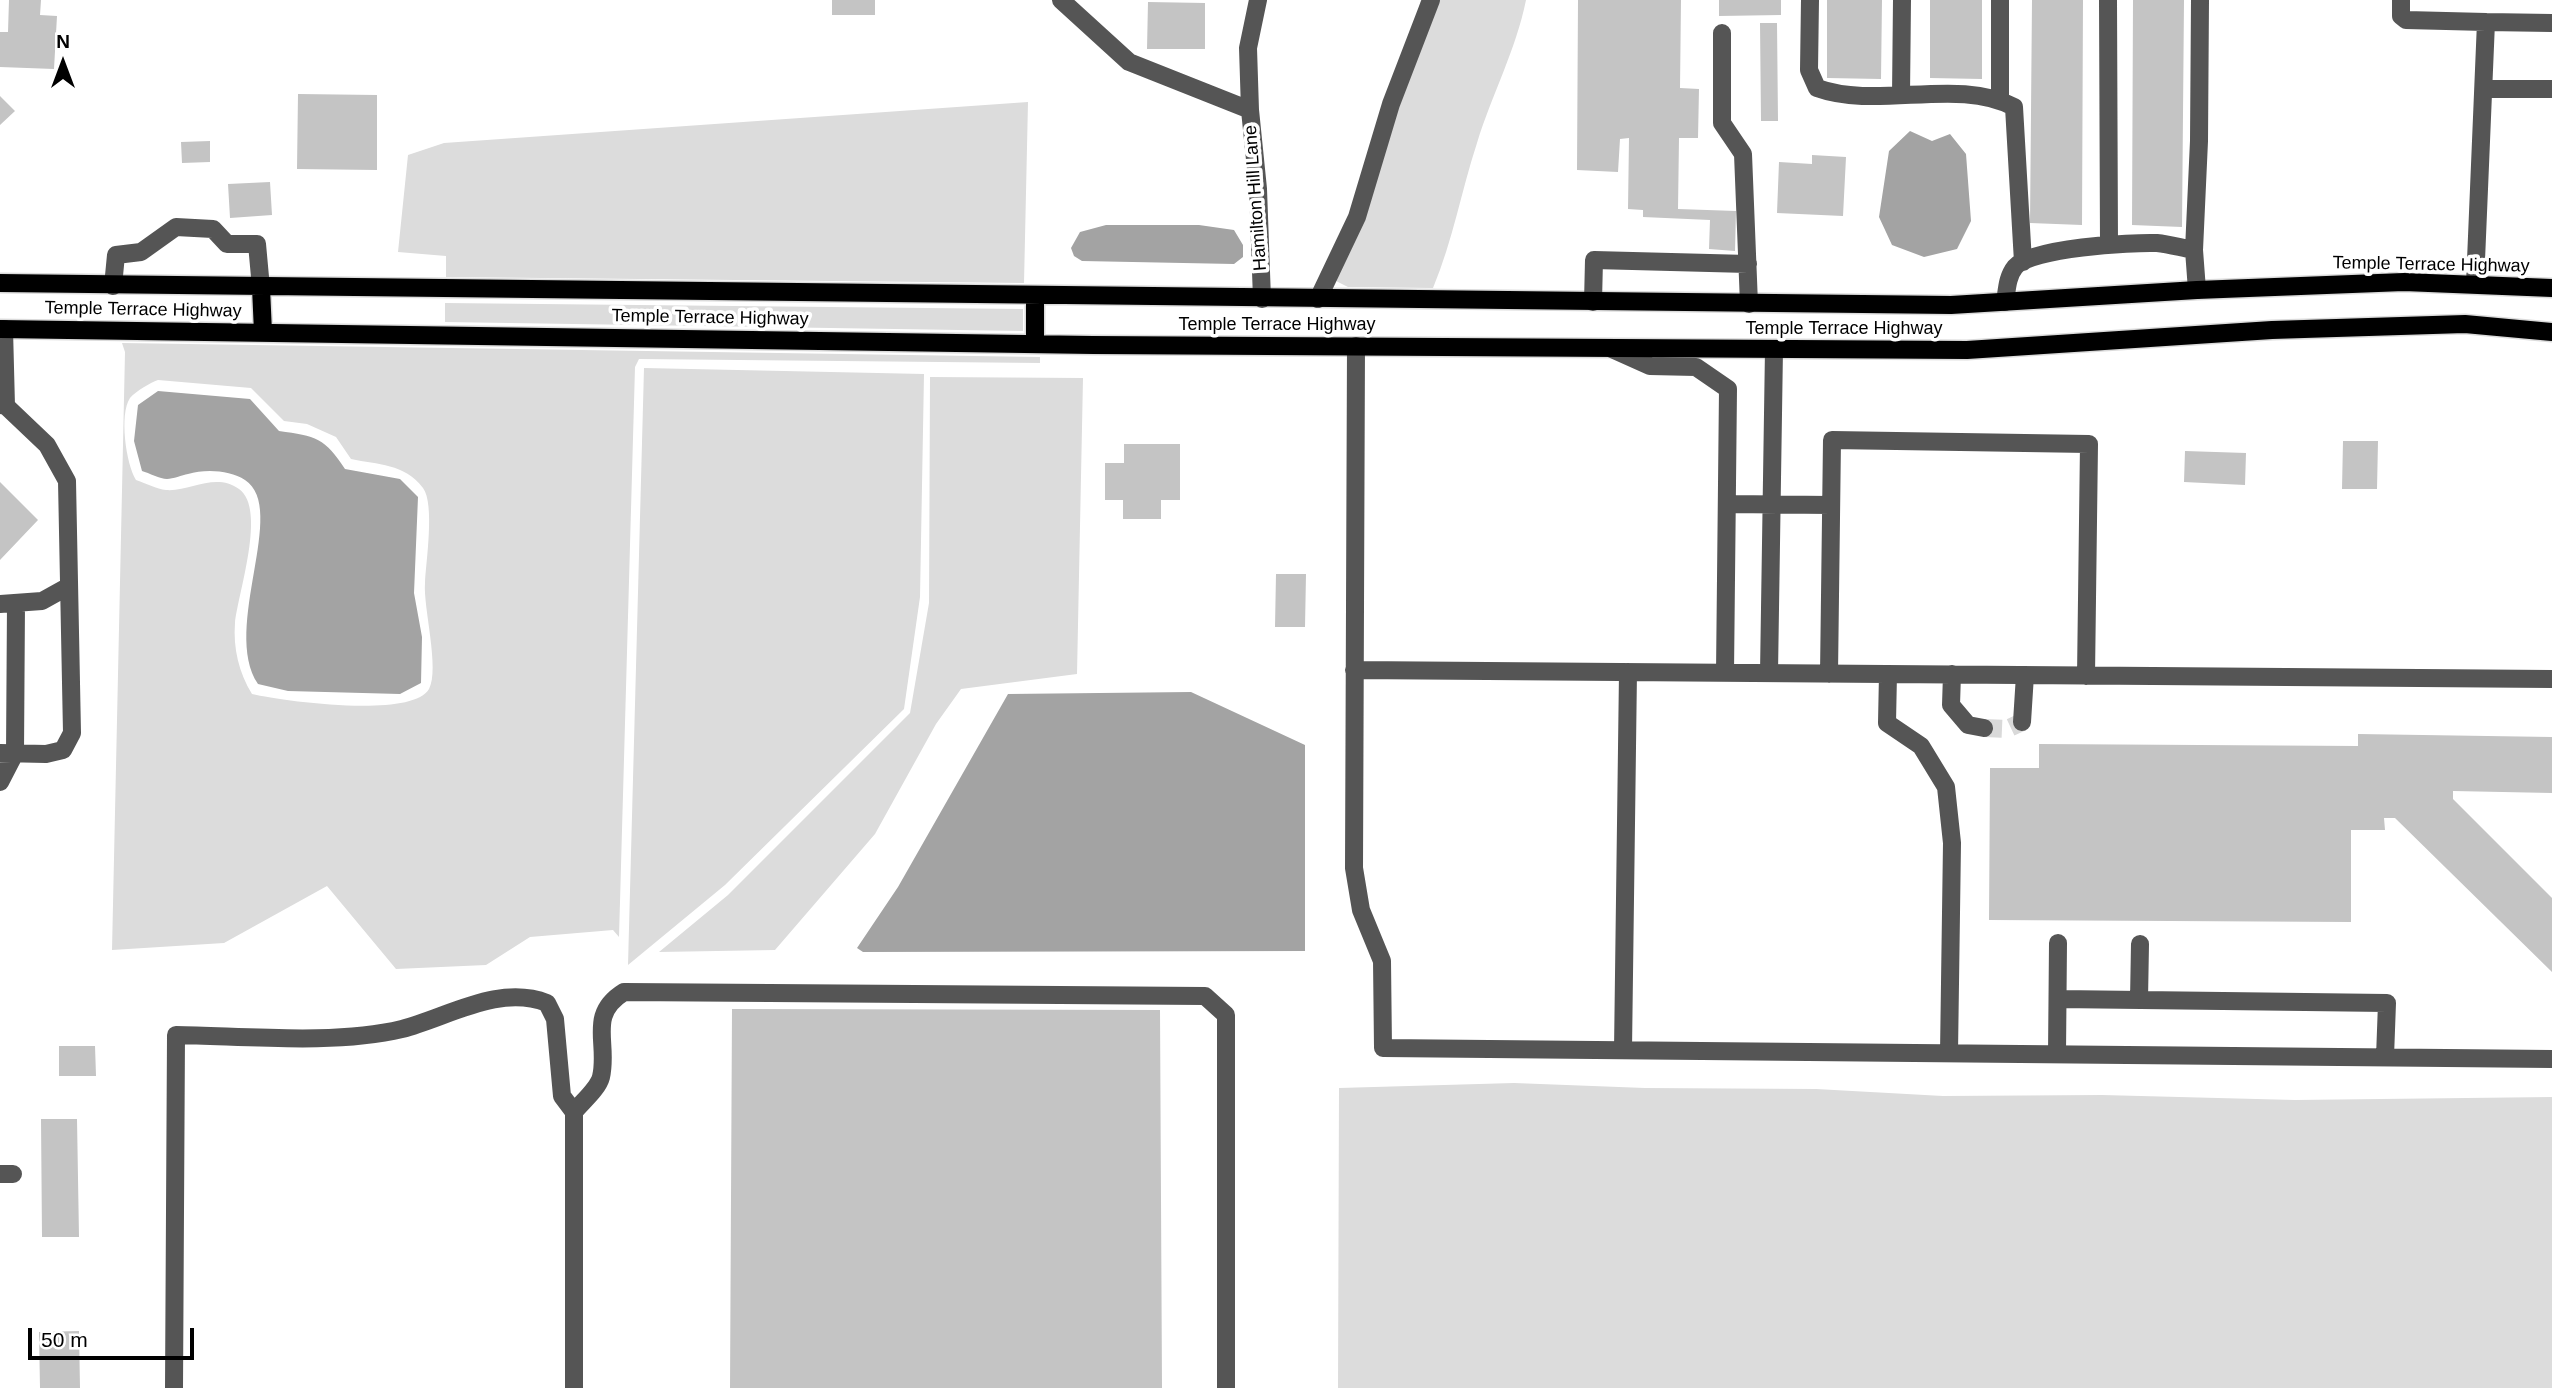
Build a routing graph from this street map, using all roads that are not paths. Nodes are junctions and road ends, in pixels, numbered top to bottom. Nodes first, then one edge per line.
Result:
1 (1061, 0) edge
2 (1258, 0) edge
3 (1431, 0) edge
4 (1810, 0) edge
5 (1902, 0) edge
6 (2000, 0) edge
7 (2108, 0) edge
8 (2200, 0) edge
9 (2401, 0) edge
10 (2486, 22) junction
11 (2552, 23) edge
12 (1722, 33) dead end
13 (2484, 89) junction
14 (2552, 89) edge
15 (1902, 95) junction
16 (2000, 99) junction
17 (1250, 110) junction
18 (2109, 245) junction
19 (2194, 250) junction
20 (2023, 262) junction
21 (1748, 264) junction
22 (0, 283) edge
23 (2475, 284) junction
24 (113, 286) junction
25 (261, 288) junction
26 (2552, 288) edge
27 (2197, 290) junction
28 (1035, 296) junction
29 (1262, 299) junction
30 (1318, 299) junction
31 (1593, 302) junction
32 (2005, 303) junction
33 (1749, 304) junction
34 (2, 329) edge
35 (262, 332) junction
36 (2552, 332) edge
37 (1035, 343) junction
38 (1356, 346) junction
39 (1612, 349) junction
40 (1774, 349) junction
41 (3, 406) edge
42 (1727, 504) junction
43 (1772, 505) junction
44 (1832, 505) junction
45 (69, 586) junction
46 (8, 604) edge
47 (1354, 670) junction
48 (1628, 672) junction
49 (1726, 673) junction
50 (1769, 673) junction
51 (1829, 674) junction
52 (1888, 674) junction
53 (1952, 674) junction
54 (2025, 675) junction
55 (2086, 676) junction
56 (2552, 679) edge
57 (2022, 722) dead end
58 (1984, 728) tunnel mouth
59 (7, 753) edge
60 (0, 782) edge
61 (2058, 943) dead end
62 (2140, 944) dead end
63 (2059, 999) junction
64 (2139, 1000) junction
65 (1623, 1050) junction
66 (1949, 1053) junction
67 (2057, 1054) junction
68 (2385, 1057) junction
69 (2552, 1059) edge
70 (574, 1112) junction
71 (174, 1388) edge
72 (574, 1388) edge
73 (1226, 1388) edge

1 - 17 street, Hamilton Hill Lane
2 - 17 street
3 - 30 street
4 - 15 street
5 - 15 street
6 - 16 street
7 - 18 street
8 - 19 street
9 - 10 street
10 - 11 street
10 - 13 street
12 - 21 street
13 - 14 street
13 - 23 street
15 - 16 street
16 - 20 street
17 - 29 street, Hamilton Hill Lane
18 - 19 street
18 - 20 street
19 - 27 street
20 - 32 street
21 - 31 street
21 - 33 street
22 - 24 main road, Temple Terrace Highway
23 - 26 main road, Temple Terrace Highway
23 - 27 main road, Temple Terrace Highway
24 - 25 main road, Temple Terrace Highway
24 - 25 street
25 - 28 main road, Temple Terrace Highway
25 - 35 main road
27 - 32 main road, Temple Terrace Highway
28 - 29 main road, Temple Terrace Highway
28 - 37 main road
29 - 30 main road, Temple Terrace Highway
30 - 31 main road, Temple Terrace Highway
31 - 33 main road, Temple Terrace Highway
32 - 33 main road, Temple Terrace Highway
34 - 35 main road, Temple Terrace Highway
34 - 41 street
35 - 37 main road, Temple Terrace Highway
36 - 40 main road, Temple Terrace Highway
37 - 38 main road, Temple Terrace Highway
38 - 39 main road, Temple Terrace Highway
38 - 47 street
39 - 40 main road, Temple Terrace Highway
39 - 42 street
40 - 43 street
41 - 45 street
42 - 43 street
42 - 49 street
43 - 44 street
43 - 50 street
44 - 51 street
44 - 55 street
45 - 46 street
45 - 59 street
46 - 59 street
47 - 48 street
47 - 65 street
48 - 49 street
48 - 65 street
49 - 50 street
50 - 51 street
51 - 52 street
52 - 53 street
52 - 66 street
53 - 54 street
53 - 58 street
54 - 55 street
54 - 57 street
55 - 56 street
59 - 60 street
61 - 63 street
62 - 64 street
63 - 64 street
63 - 67 street
64 - 68 street
65 - 66 street
66 - 67 street
67 - 68 street
68 - 69 street
70 - 71 street
70 - 72 street
70 - 73 street

